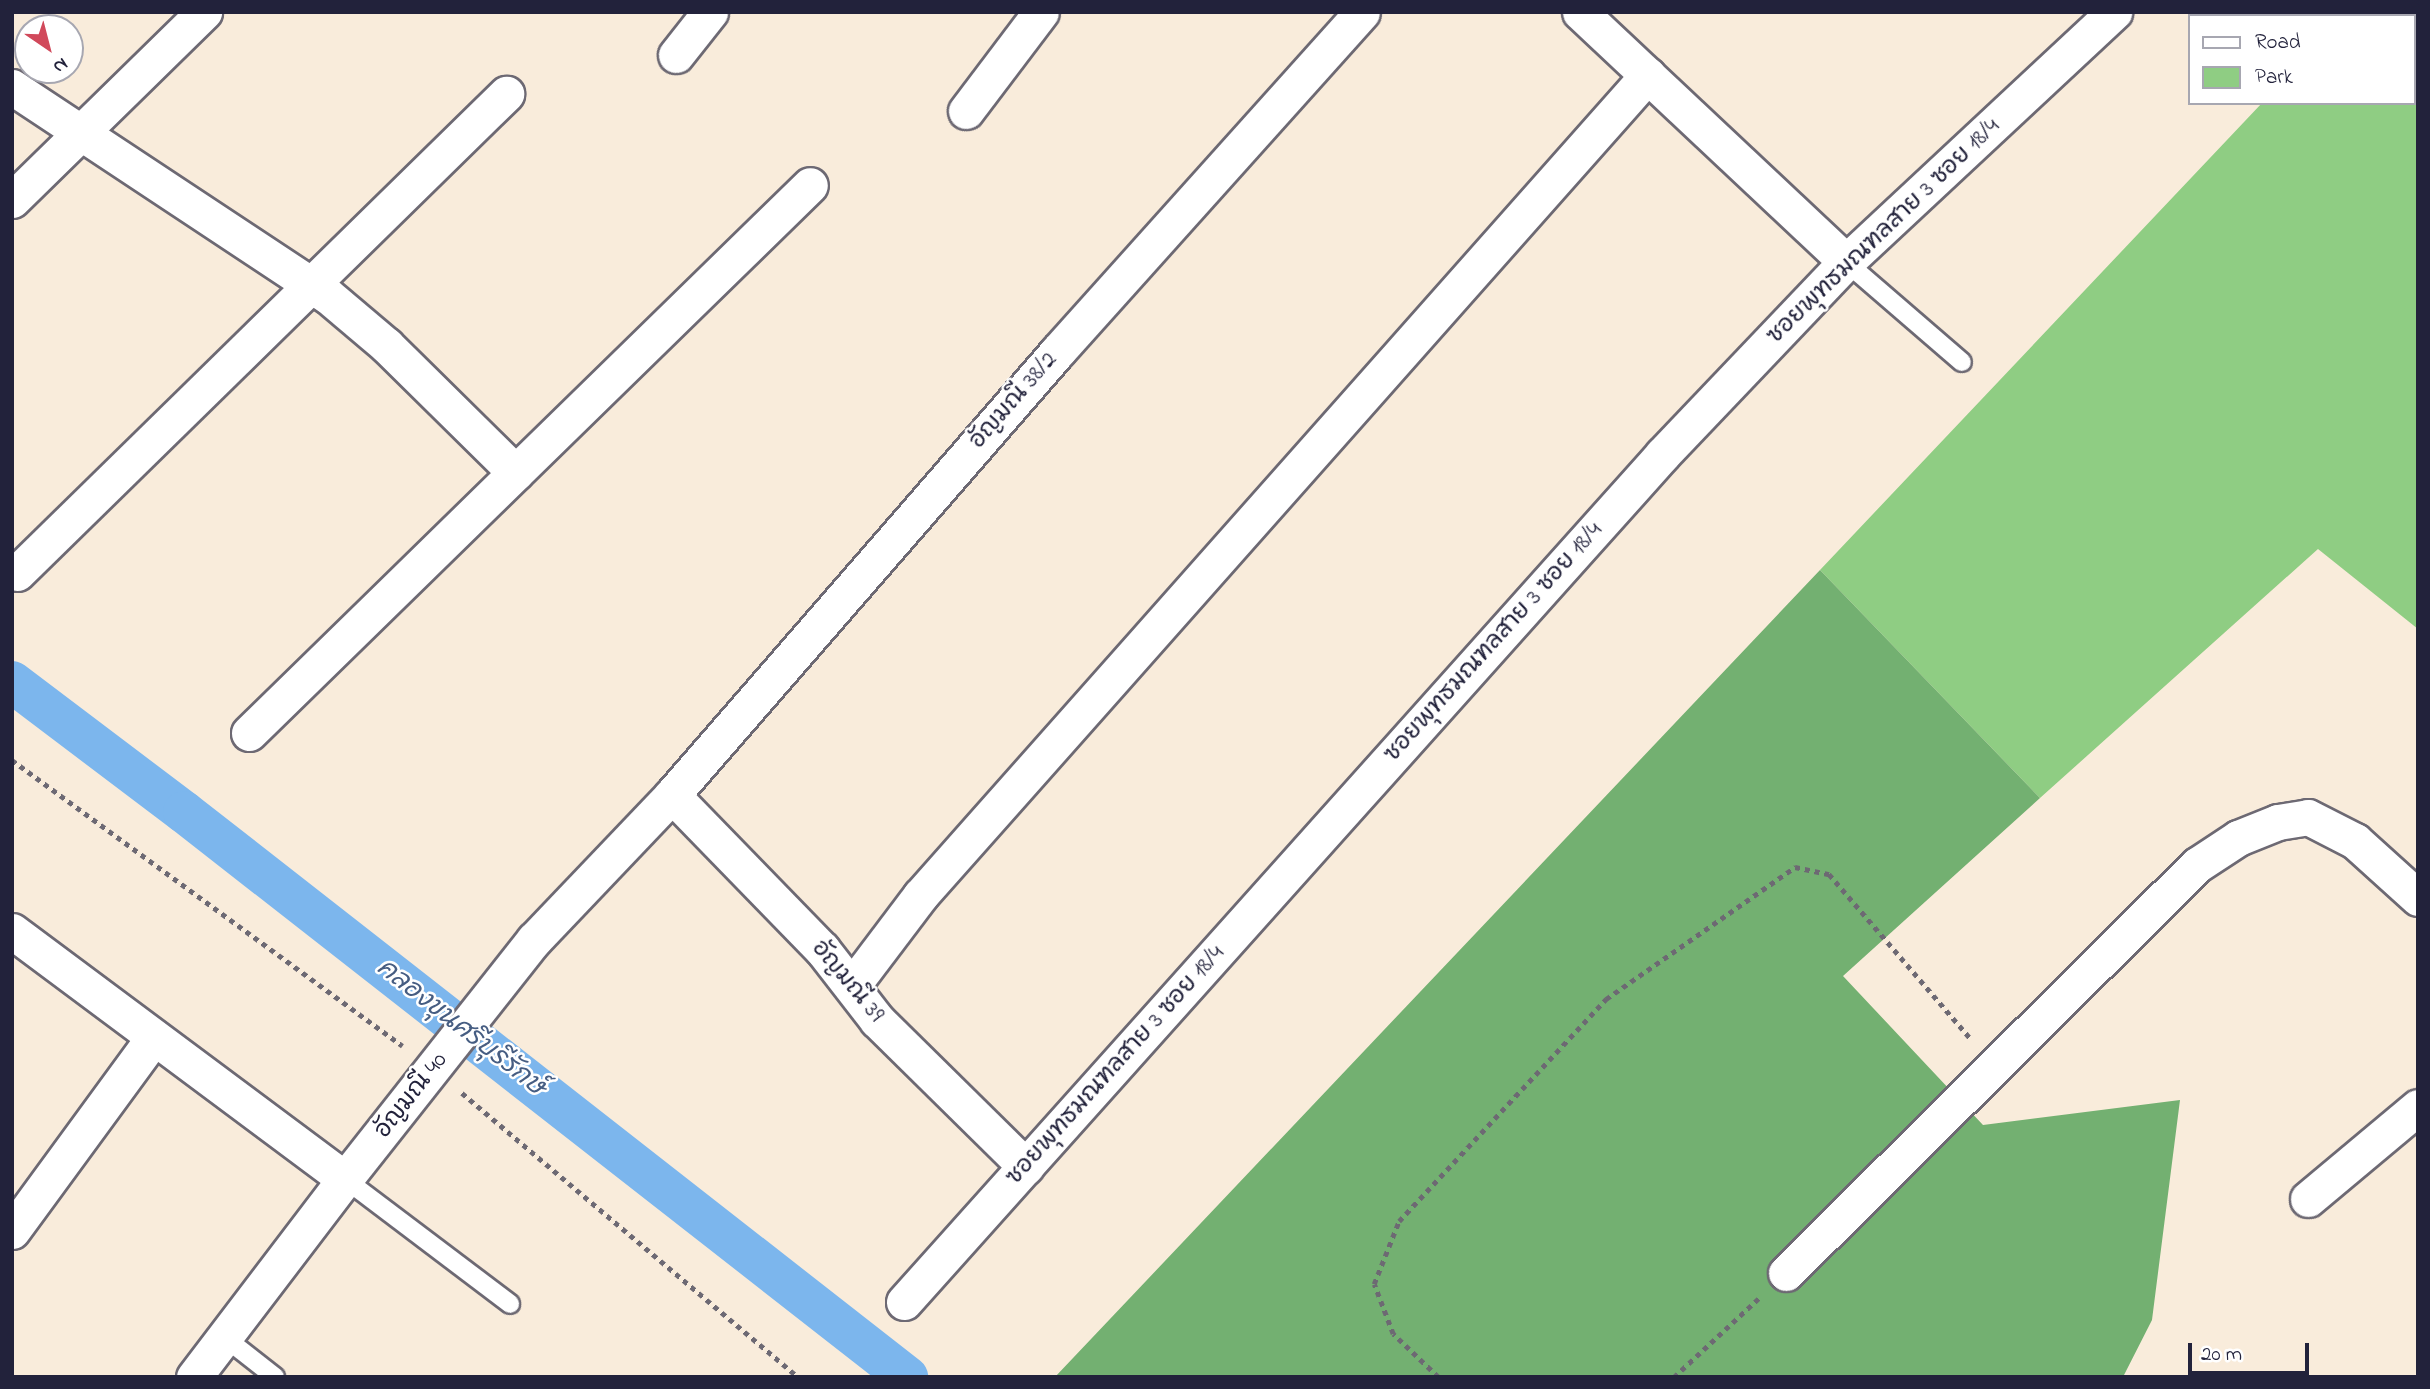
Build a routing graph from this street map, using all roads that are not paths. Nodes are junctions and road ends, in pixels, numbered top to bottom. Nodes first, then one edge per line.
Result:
1 (204, 12) edge
2 (710, 12) edge
3 (1041, 12) edge
4 (1362, 12) edge
5 (1580, 12) edge
6 (2114, 12) edge
7 (676, 55) dead end
8 (1648, 75) junction
9 (12, 87) edge
10 (506, 94) dead end
11 (966, 111) dead end
12 (81, 133) junction
13 (810, 185) dead end
14 (12, 200) edge
15 (1846, 261) junction
16 (311, 285) junction
17 (1962, 362) dead end
18 (516, 472) junction
19 (17, 573) dead end
20 (249, 733) dead end
21 (672, 795) junction
22 (2418, 898) edge
23 (12, 930) edge
24 (852, 986) junction
25 (154, 1037) junction
26 (2418, 1107) edge
27 (1026, 1167) junction
28 (345, 1179) junction
29 (2308, 1199) dead end
30 (12, 1231) edge
31 (1786, 1273) road end
32 (904, 1302) dead end
33 (510, 1304) dead end
34 (224, 1337) junction
35 (194, 1377) edge
36 (275, 1377) edge

1 - 12 street
2 - 7 street
3 - 11 street
4 - 21 street, อัญมณี 38/2
5 - 8 street
6 - 15 street, ซอยพุทธมณฑลสาย 3 ซอย 18/4
8 - 15 street
8 - 24 street
9 - 12 street
10 - 16 street
12 - 14 street
12 - 16 street
13 - 18 street
15 - 17 lane
15 - 27 street, ซอยพุทธมณฑลสาย 3 ซอย 18/4
16 - 18 street
16 - 19 street
18 - 20 street
21 - 24 street, อัญมณี 39
21 - 28 street, อัญมณี 40
22 - 31 street
23 - 25 street
24 - 27 street, อัญมณี 39
25 - 28 street
25 - 30 street
26 - 29 street
27 - 32 street, ซอยพุทธมณฑลสาย 3 ซอย 18/4
28 - 33 lane
28 - 34 street, อัญมณี 40
34 - 35 street, อัญมณี 40
34 - 36 lane

